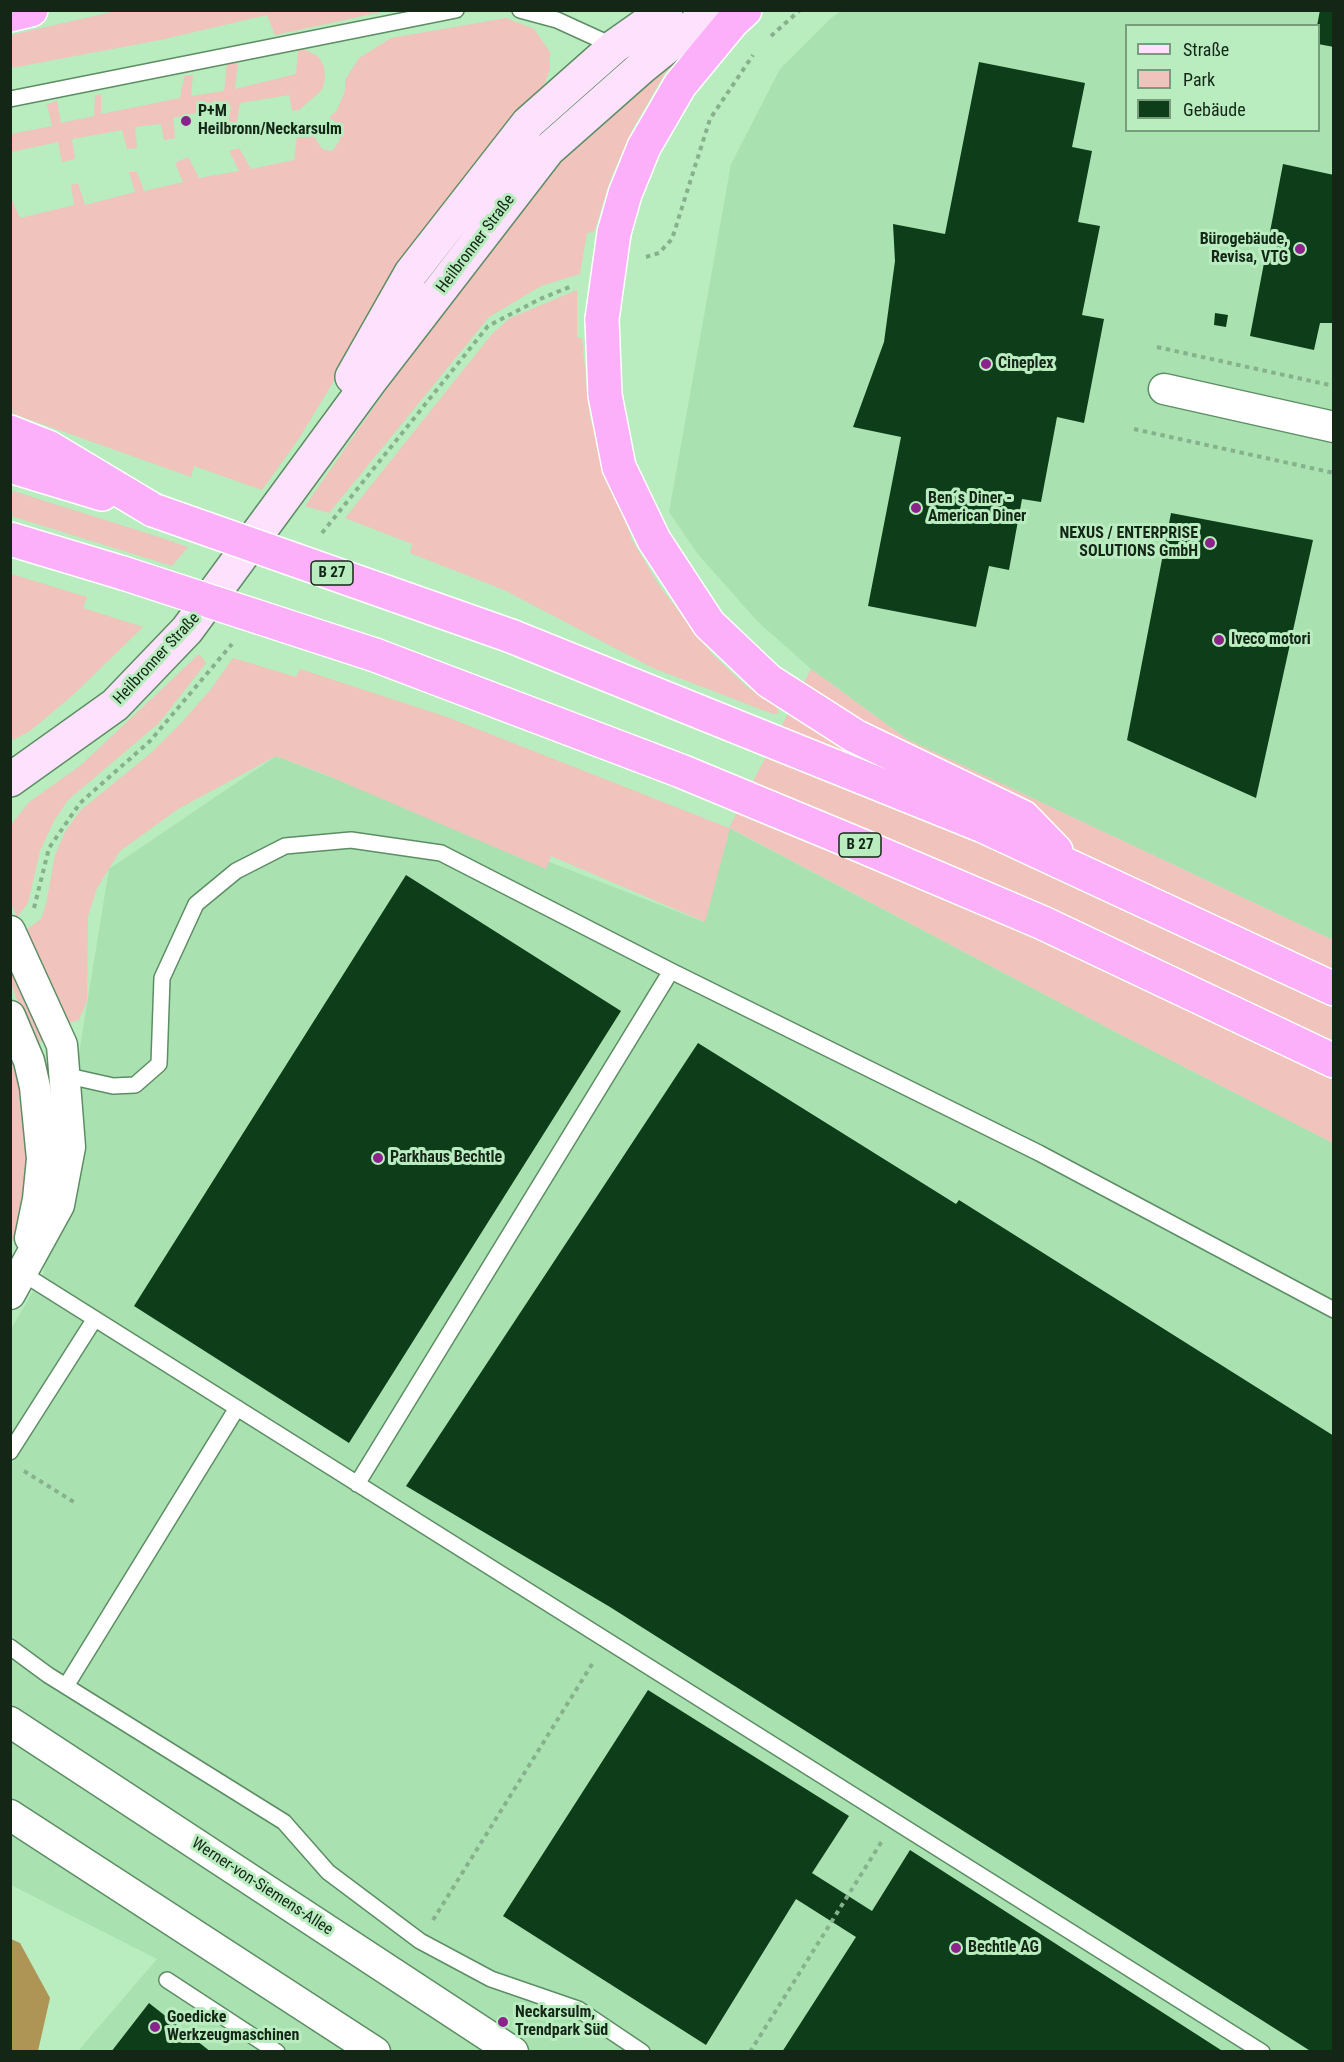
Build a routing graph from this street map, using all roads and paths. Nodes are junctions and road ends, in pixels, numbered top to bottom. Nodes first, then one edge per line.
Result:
1 (31, 10) edge
2 (456, 10) edge
3 (520, 10) edge
4 (666, 10) edge
5 (713, 10) edge
6 (745, 10) edge
7 (800, 10) edge
8 (10, 15) edge
9 (765, 41) dead end
10 (615, 46) junction
11 (757, 49) dead end
12 (642, 67) junction
13 (10, 99) edge
14 (637, 261) dead end
15 (583, 282) dead end
16 (1157, 347) dead end
17 (1334, 386) edge
18 (1164, 389) dead end
19 (1334, 427) edge
20 (1134, 429) dead end
21 (10, 432) edge
22 (10, 466) edge
23 (1334, 473) edge
24 (153, 510) junction
25 (276, 511) junction
26 (320, 537) dead end
27 (10, 539) edge
28 (237, 639) dead end
29 (10, 780) edge
30 (1070, 865) junction
31 (21, 923) edge
32 (671, 971) junction
33 (1334, 989) edge
34 (10, 1016) edge
35 (1334, 1061) edge
36 (64, 1075) junction
37 (16, 1284) edge
38 (1334, 1310) edge
39 (94, 1320) junction
40 (237, 1408) junction
41 (10, 1452) edge
42 (20, 1469) dead end
43 (357, 1484) junction
44 (77, 1504) dead end
45 (608, 1640) junction
46 (10, 1647) edge
47 (66, 1686) junction
48 (10, 1722) edge
49 (10, 1815) edge
50 (894, 1821) junction
51 (420, 1941) junction
52 (167, 1980) dead end
53 (277, 2052) edge
54 (375, 2052) edge
55 (513, 2052) edge
56 (642, 2052) edge
57 (750, 2052) edge
58 (1262, 2052) edge

1 - 8 highway
2 - 13 lane
3 - 10 lane
4 - 10 main road, Heilbronner Straße
5 - 12 main road, Heilbronner Straße
6 - 30 highway, bridge
7 - 9 path
10 - 12 lane
10 - 25 main road, Heilbronner Straße
11 - 14 path
12 - 25 main road, Heilbronner Straße
15 - 26 path
16 - 17 path
18 - 19 street
20 - 23 path
21 - 24 highway
22 - 24 highway, B 27
24 - 30 highway, B 27, bridge
25 - 29 main road, Heilbronner Straße
27 - 35 highway, B 27, bridge
28 - 31 path
30 - 33 highway, B 27
31 - 36 street
32 - 36 lane
32 - 38 lane
32 - 43 lane
34 - 37 street
36 - 37 street
37 - 39 lane
39 - 40 lane
39 - 41 lane
40 - 43 lane
40 - 47 lane
42 - 44 path
43 - 45 lane
45 - 50 lane
45 - 51 path
46 - 47 lane
47 - 51 lane
48 - 55 street, Werner-von-Siemens-Allee
49 - 54 street
50 - 57 path
50 - 58 lane
51 - 56 lane
52 - 53 lane

